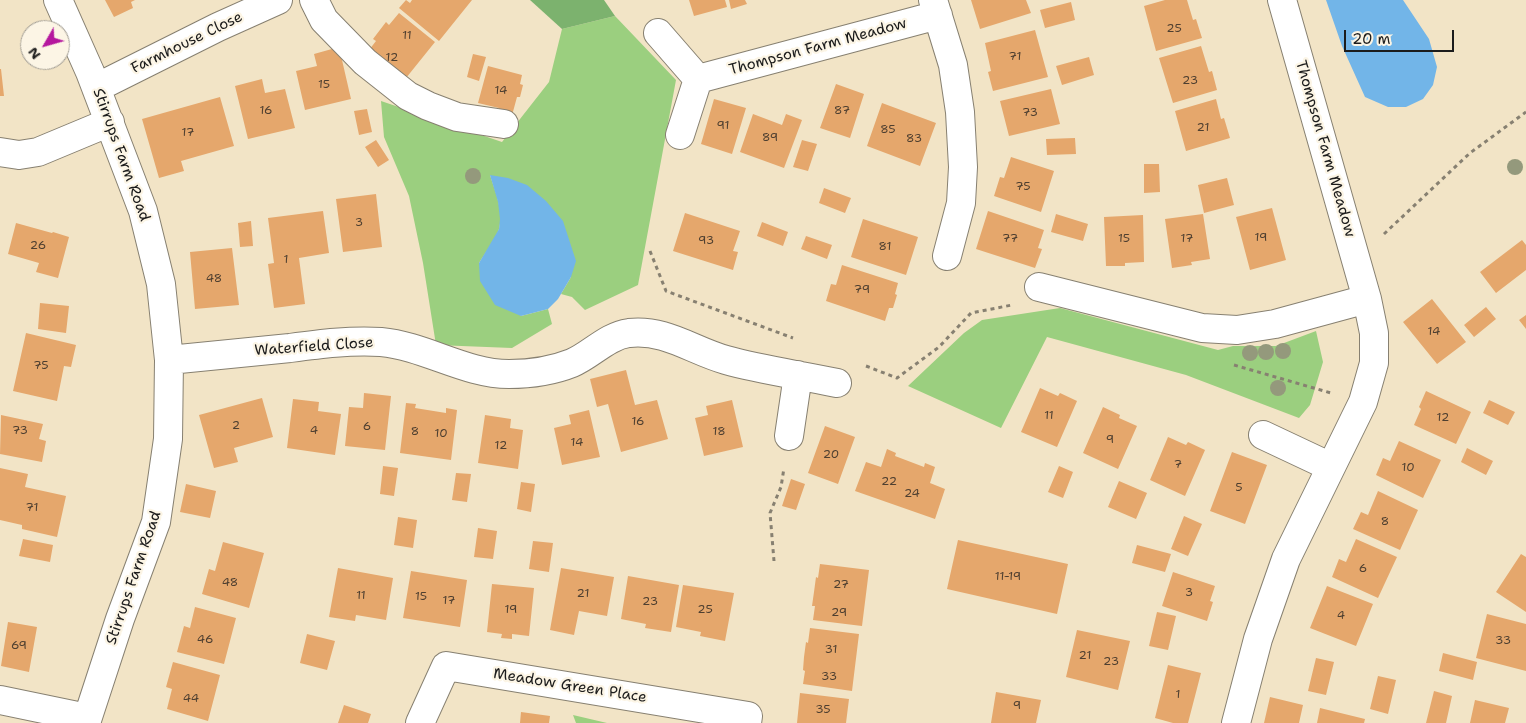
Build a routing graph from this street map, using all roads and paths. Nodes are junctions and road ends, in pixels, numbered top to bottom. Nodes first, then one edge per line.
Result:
1 (58, 0) edge
2 (278, 0) edge
3 (314, 0) edge
4 (1282, 0) edge
5 (936, 7) edge
6 (658, 33) dead end
7 (698, 80) junction
8 (96, 88) junction
9 (1526, 112) edge
10 (110, 122) junction
11 (504, 124) dead end
12 (680, 135) dead end
13 (0, 152) edge
14 (650, 251) dead end
15 (947, 256) dead end
16 (1356, 260) junction
17 (1030, 295) joint
18 (1367, 299) junction
19 (795, 340) dead end
20 (170, 360) junction
21 (1226, 362) dead end
22 (860, 364) dead end
23 (798, 375) junction
24 (837, 383) dead end
25 (1363, 402) junction
26 (1263, 435) dead end
27 (789, 436) joint
28 (1331, 467) junction
29 (774, 562) dead end
30 (0, 700) edge
31 (86, 721) edge
32 (420, 723) edge
33 (747, 723) edge
34 (1236, 723) edge

1 - 8 street, Stirrups Farm Road
2 - 8 street, Farmhouse Close
3 - 11 street
4 - 16 street, Thompson Farm Meadow
5 - 7 street, Thompson Farm Meadow
5 - 15 street, Thompson Farm Meadow
6 - 7 street
7 - 12 street
8 - 10 street, Stirrups Farm Road
9 - 16 path
10 - 13 street
10 - 20 street, Stirrups Farm Road
14 - 19 path
16 - 18 street, Thompson Farm Meadow
17 - 18 street
17 - 22 path
18 - 25 street, Thompson Farm Meadow
20 - 23 street, Waterfield Close
20 - 31 street, Stirrups Farm Road
21 - 25 path
23 - 24 street, Waterfield Close
23 - 27 street
25 - 28 street, Thompson Farm Meadow
26 - 28 street
27 - 29 path
28 - 34 street, Thompson Farm Meadow
30 - 31 street
32 - 33 street, Meadow Green Place

